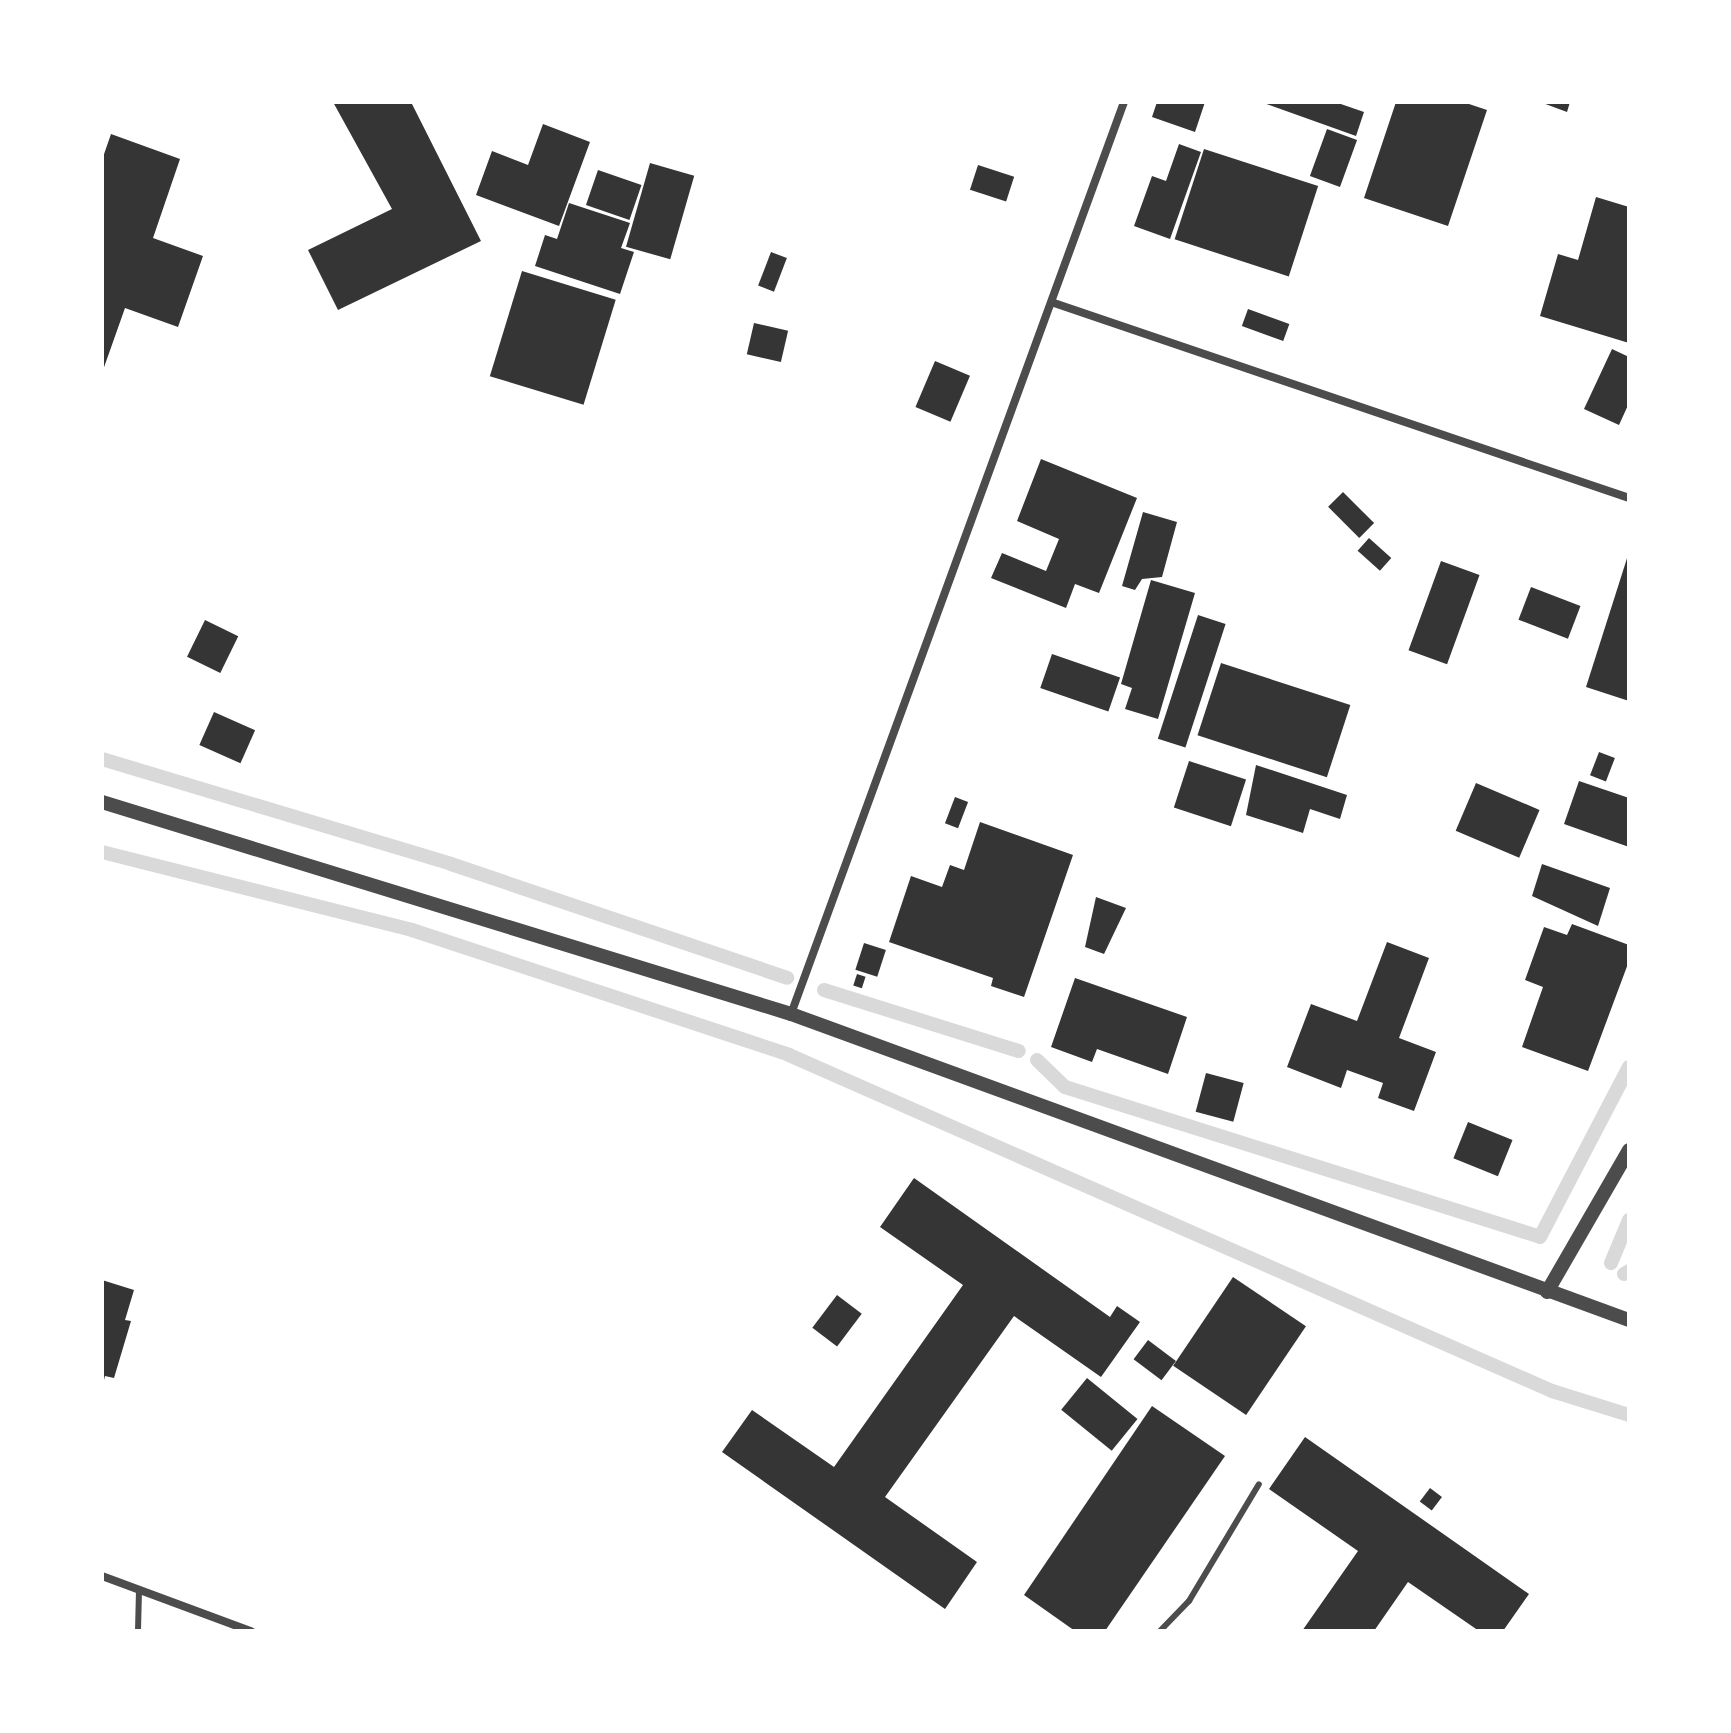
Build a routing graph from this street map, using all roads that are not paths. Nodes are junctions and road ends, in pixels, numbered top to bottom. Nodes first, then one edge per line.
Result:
1 (1124, 102) edge
2 (1054, 303) junction
3 (1629, 498) edge
4 (102, 802) edge
5 (791, 1014) junction
6 (1629, 1150) edge
7 (1547, 1292) junction
8 (1629, 1320) edge
9 (1259, 1484) dead end
10 (102, 1576) edge
11 (139, 1590) junction
12 (138, 1631) edge
13 (251, 1631) edge
14 (1160, 1631) edge

1 - 2 street
2 - 3 street
2 - 5 street
4 - 5 street
5 - 7 street
6 - 7 street
7 - 8 street
9 - 14 lane
10 - 11 street
11 - 12 lane
11 - 13 street

